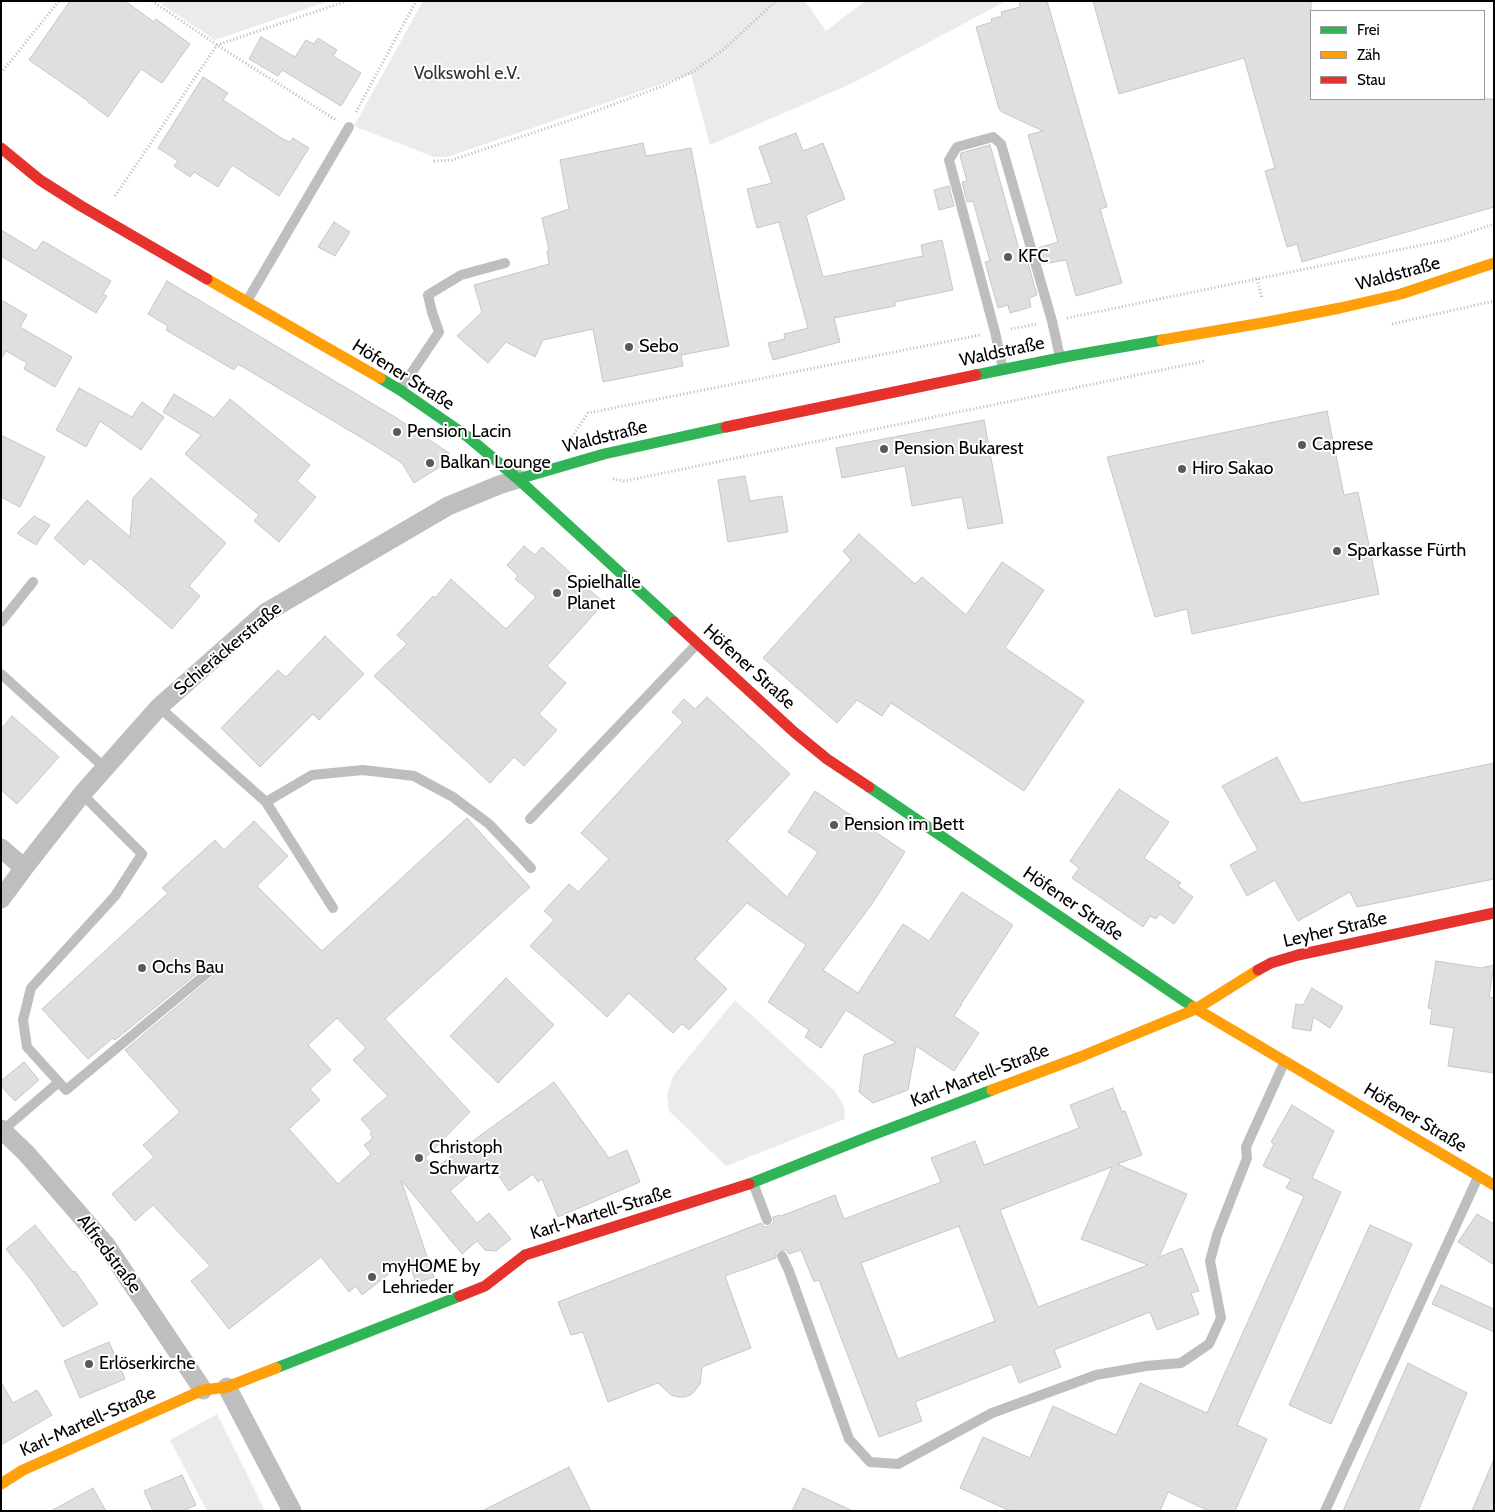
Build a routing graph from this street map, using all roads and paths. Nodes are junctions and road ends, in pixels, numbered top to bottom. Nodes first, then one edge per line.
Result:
1 (59, 1) edge
2 (152, 1) edge
3 (347, 1) edge
4 (416, 1) edge
5 (776, 1) edge
6 (217, 45) junction
7 (1, 74) edge
8 (348, 127) junction
9 (1, 148) edge
10 (434, 160) dead end
11 (101, 218) junction
12 (505, 263) dead end
13 (1494, 263) edge
14 (247, 302) junction
15 (1060, 358) junction
16 (1003, 370) junction
17 (400, 390) junction
18 (518, 479) junction
19 (33, 582) dead end
20 (1, 622) edge
21 (697, 644) junction
22 (1, 674) edge
23 (159, 708) junction
24 (106, 768) junction
25 (82, 794) junction
26 (266, 802) junction
27 (530, 820) dead end
28 (1, 848) edge
29 (24, 868) junction
30 (531, 868) dead end
31 (1, 899) edge
32 (332, 908) dead end
33 (1494, 913) edge
34 (211, 970) dead end
35 (1196, 1009) junction
36 (1284, 1062) junction
37 (59, 1082) junction
38 (2, 1130) edge
39 (1478, 1176) junction
40 (753, 1182) junction
41 (1494, 1185) edge
42 (767, 1220) dead end
43 (782, 1256) dead end
44 (227, 1387) junction
45 (203, 1390) junction
46 (1, 1484) edge
47 (292, 1511) edge
48 (1325, 1511) edge

1 - 7 path
2 - 6 path
3 - 6 path
4 - 8 path
5 - 10 path
6 - 8 path
6 - 11 path
8 - 14 lane
9 - 11 street, Höfener Straße
11 - 14 street, Höfener Straße
12 - 17 lane
13 - 15 street, Waldstraße
14 - 17 street, Höfener Straße
15 - 16 street, Waldstraße
15 - 16 lane
16 - 18 street, Waldstraße
17 - 18 street, Höfener Straße
18 - 21 street, Höfener Straße
18 - 23 street, Schieräckerstraße
19 - 20 lane
21 - 27 lane
21 - 35 street, Höfener Straße
22 - 24 lane
23 - 24 street, Schieräckerstraße
23 - 26 lane
24 - 25 street, Schieräckerstraße
25 - 29 street, Schieräckerstraße
25 - 37 lane
26 - 30 lane
26 - 32 lane
28 - 29 street
29 - 31 street, Schieräckerstraße
33 - 35 street, Leyher Straße
34 - 37 lane
35 - 36 street, Höfener Straße
35 - 40 street, Karl-Martell-Straße
36 - 39 street, Höfener Straße
36 - 43 lane
37 - 38 lane
38 - 45 street, Alfredstraße
39 - 41 street, Höfener Straße
39 - 48 lane
40 - 42 lane
40 - 44 street, Karl-Martell-Straße
44 - 45 street, Karl-Martell-Straße
44 - 47 street
45 - 46 street, Karl-Martell-Straße

